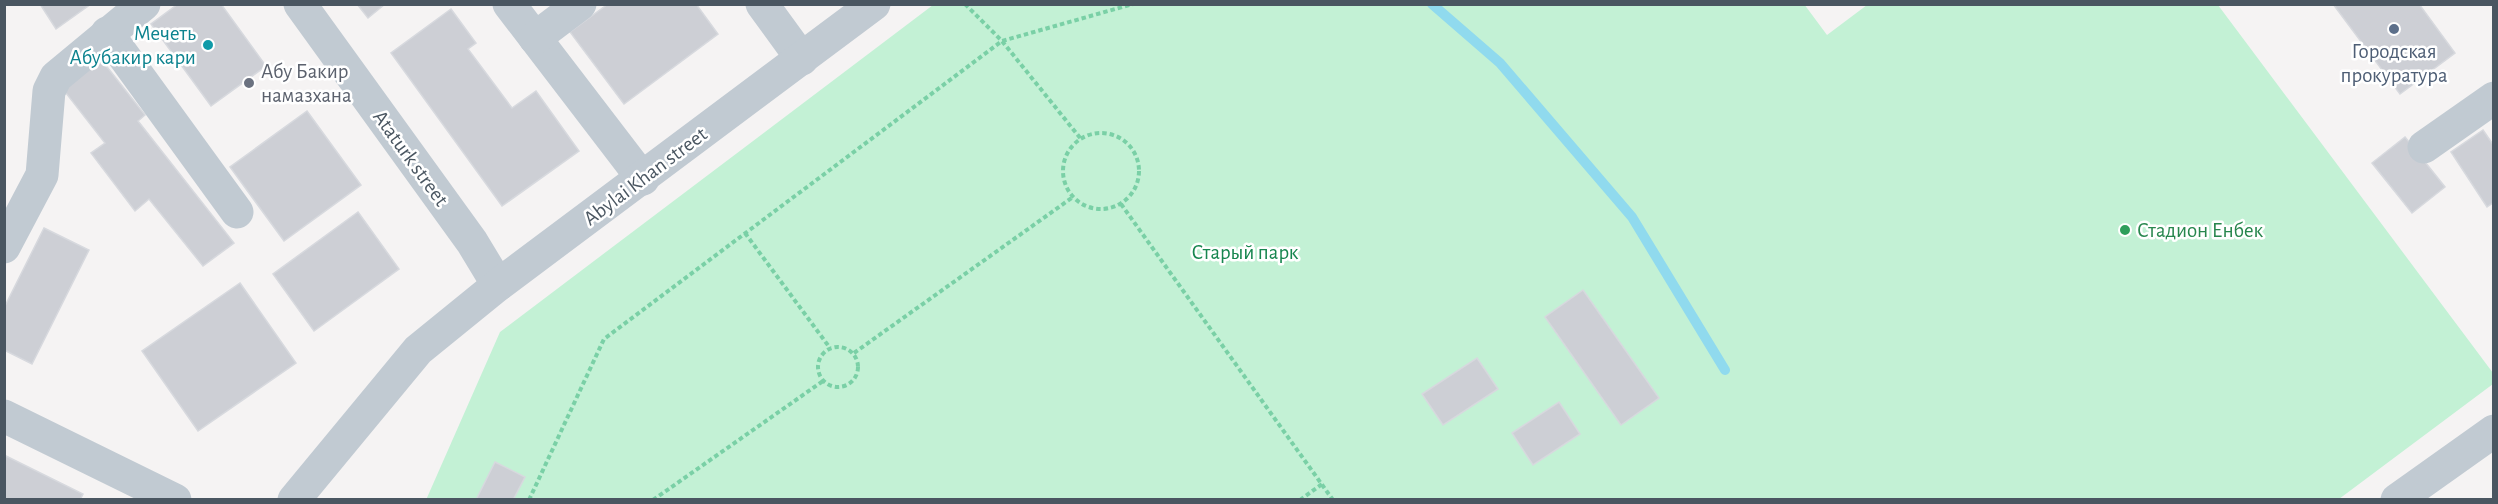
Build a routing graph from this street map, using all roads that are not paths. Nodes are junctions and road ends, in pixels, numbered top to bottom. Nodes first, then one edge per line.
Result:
1 (144, 4) edge
2 (300, 4) edge
3 (509, 4) edge
4 (580, 4) edge
5 (762, 4) edge
6 (874, 4) edge
7 (107, 33) junction
8 (535, 38) junction
9 (802, 59) junction
10 (2493, 98) edge
11 (2424, 147) dead end
12 (643, 178) junction
13 (237, 212) dead end
14 (4, 247) edge
15 (498, 285) junction
16 (4, 416) edge
17 (2493, 431) edge
18 (175, 500) edge
19 (294, 500) edge
20 (2397, 500) edge

1 - 7 street
2 - 15 street, Ataturk street
3 - 8 street
4 - 8 street
5 - 9 street
6 - 9 street, Abylai Khan street
7 - 13 street
7 - 14 street
8 - 12 street
9 - 12 street, Abylai Khan street
10 - 11 street
12 - 15 street, Abylai Khan street
15 - 19 street, Abylai Khan street
16 - 18 street
17 - 20 street

